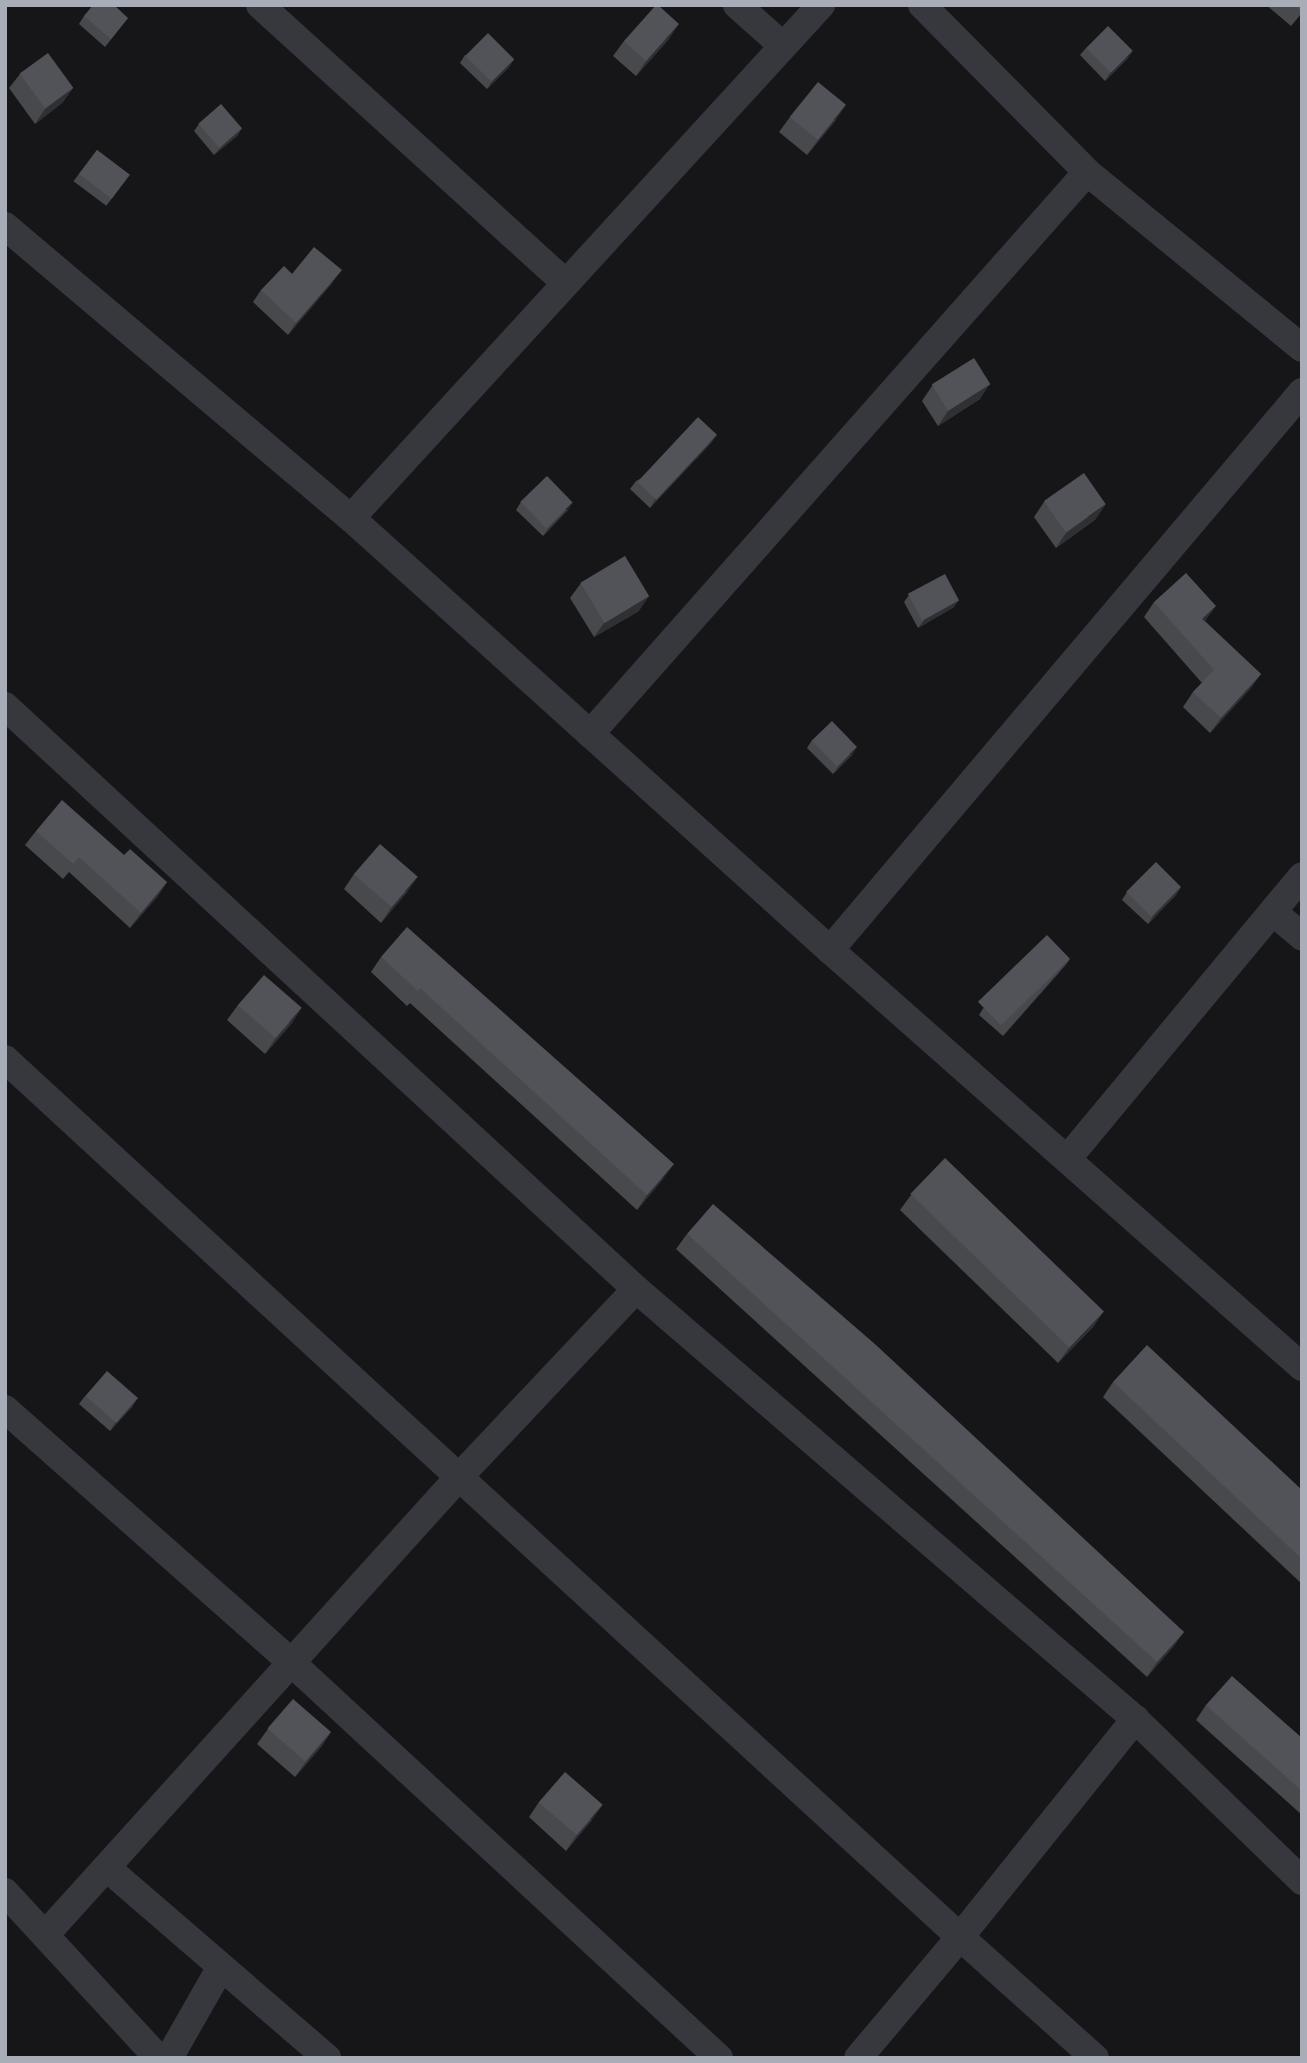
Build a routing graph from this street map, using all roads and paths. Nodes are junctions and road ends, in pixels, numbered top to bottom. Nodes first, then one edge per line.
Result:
1 (260, 5) edge
2 (737, 5) edge
3 (821, 5) edge
4 (922, 5) edge
5 (781, 44) junction
6 (1087, 172) junction
7 (5, 226) edge
8 (566, 283) junction
9 (1302, 348) edge
10 (1302, 392) edge
11 (351, 518) junction
12 (5, 706) edge
13 (590, 734) junction
14 (1302, 876) edge
15 (1273, 912) junction
16 (1302, 936) edge
17 (830, 950) junction
18 (5, 1059) edge
19 (1068, 1158) junction
20 (636, 1289) junction
21 (1302, 1367) edge
22 (5, 1409) edge
23 (459, 1477) junction
24 (294, 1665) junction
25 (1135, 1720) junction
26 (107, 1868) junction
27 (1302, 1881) edge
28 (5, 1892) edge
29 (45, 1935) junction
30 (960, 1937) junction
31 (221, 1967) junction
32 (158, 2058) edge
33 (169, 2058) edge
34 (327, 2058) edge
35 (719, 2058) edge
36 (858, 2058) edge
37 (1095, 2058) edge

1 - 8 street
2 - 5 street
3 - 5 street
4 - 6 street
5 - 8 street
6 - 9 street
6 - 13 street
7 - 11 street
8 - 11 street
10 - 17 street
11 - 13 street
12 - 20 street
13 - 17 street
14 - 15 street
15 - 16 street
15 - 19 street
17 - 19 street
18 - 23 street
19 - 21 street
20 - 23 street
20 - 25 street
22 - 24 street
23 - 24 street
23 - 30 street
24 - 26 street
24 - 35 street
25 - 27 street
25 - 30 street
26 - 29 street
26 - 31 street
28 - 29 street
29 - 32 street
30 - 36 street
30 - 37 street
31 - 33 street
31 - 34 street

